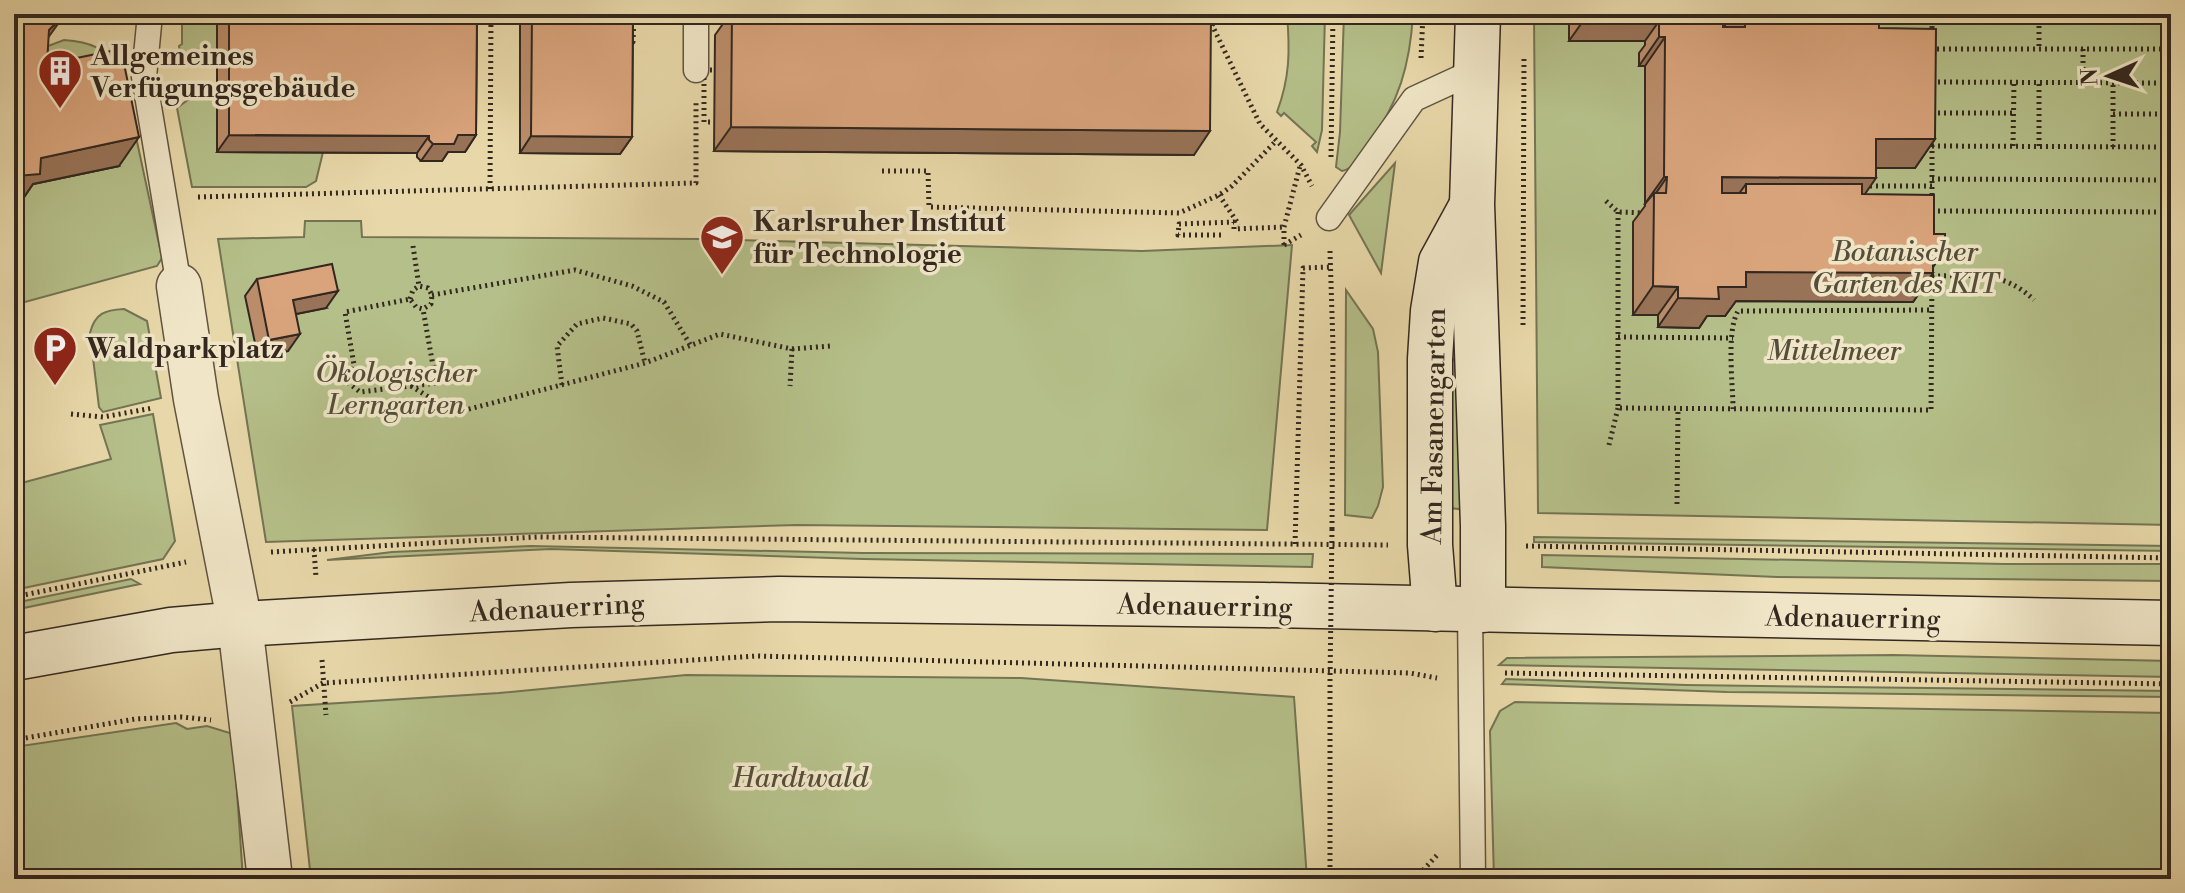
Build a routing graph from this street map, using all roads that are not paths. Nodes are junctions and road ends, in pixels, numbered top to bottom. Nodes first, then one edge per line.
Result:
1 (150, 14) edge
2 (696, 14) edge
3 (1478, 14) edge
4 (696, 70) road end
5 (1477, 70) junction
6 (1472, 204) junction
7 (1329, 218) road end
8 (179, 286) joint
9 (1463, 610) junction
10 (2171, 623) edge
11 (240, 624) junction
12 (14, 658) edge
13 (270, 879) edge
14 (1473, 879) edge

1 - 8 lane
2 - 4 lane
3 - 5 main road, Am Fasanengarten
5 - 6 main road, Am Fasanengarten
5 - 7 lane
6 - 9 main road, Am Fasanengarten
6 - 9 main road, Am Fasanengarten
8 - 11 main road
9 - 10 main road, Adenauerring
9 - 11 main road, Adenauerring
9 - 14 lane
11 - 12 main road, Adenauerring
11 - 13 main road

